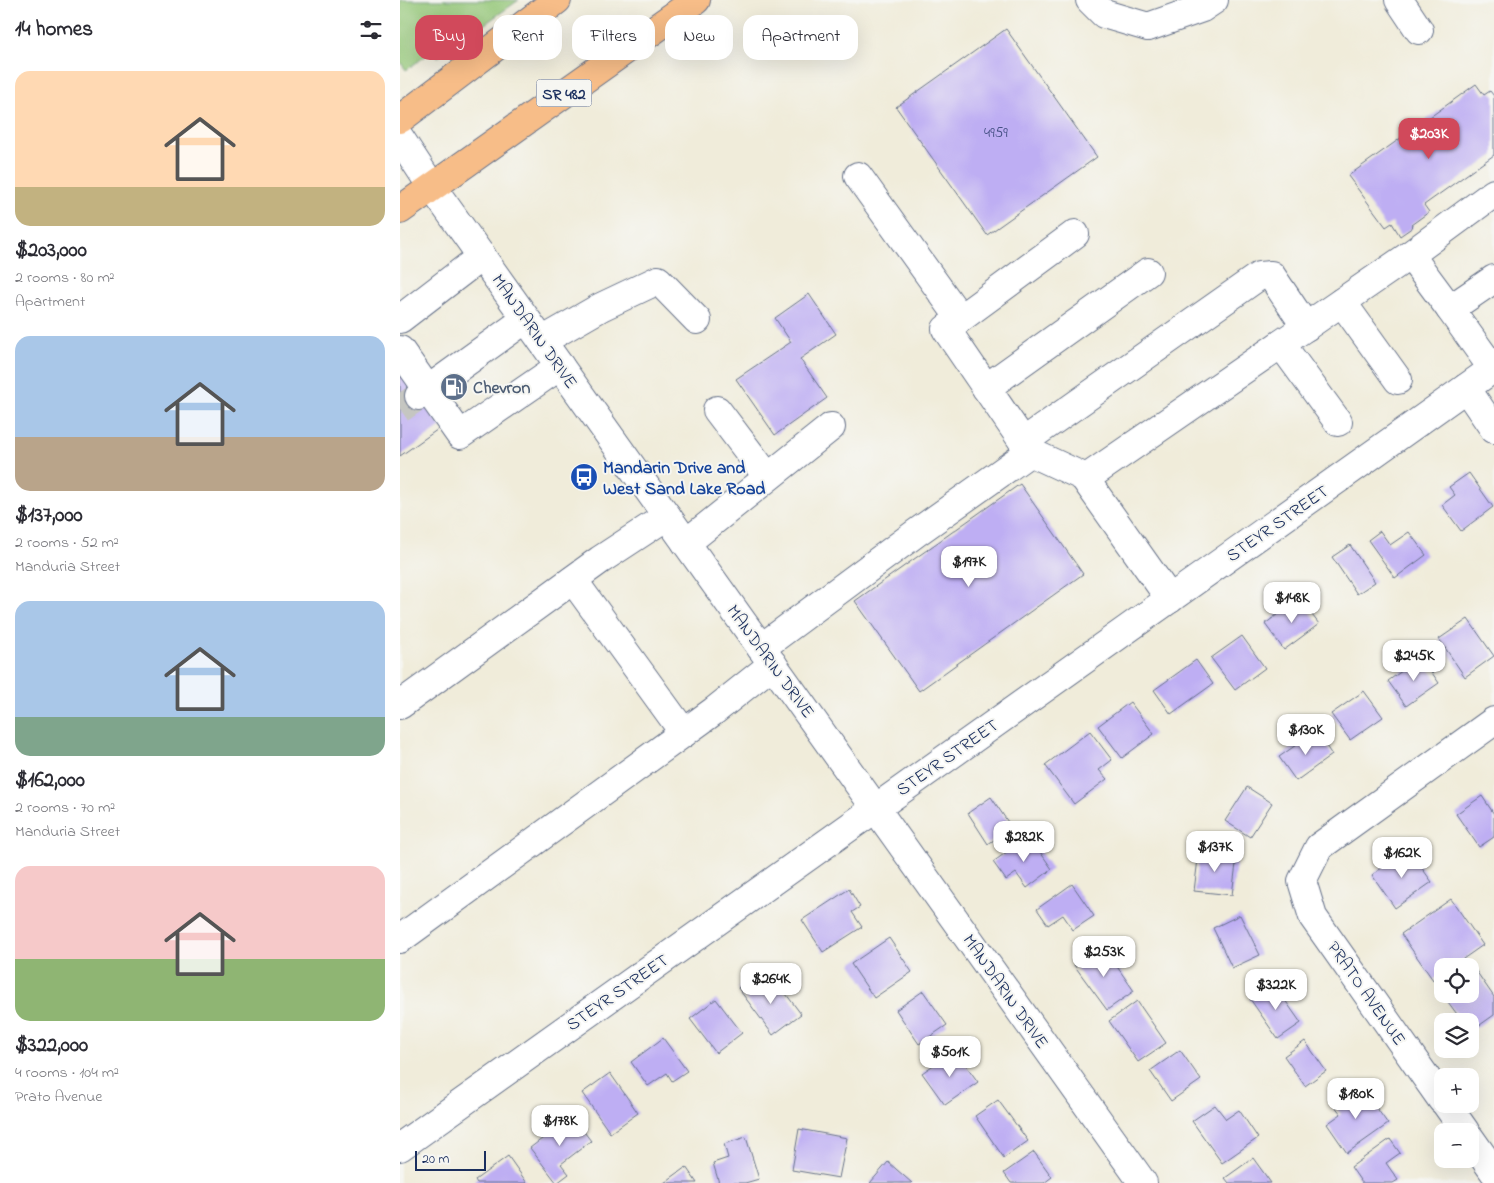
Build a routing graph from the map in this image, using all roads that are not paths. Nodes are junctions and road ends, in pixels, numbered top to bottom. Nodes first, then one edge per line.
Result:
1 (556, 0) edge
2 (696, 0) edge
3 (1090, 0) edge
4 (1214, 0) edge
5 (1399, 0) edge
6 (1419, 30) dead end
7 (400, 119) edge
8 (400, 138) edge
9 (858, 176) dead end
10 (432, 187) junction
11 (1494, 193) edge
12 (400, 210) edge
13 (1075, 234) dead end
14 (1410, 255) junction
15 (482, 256) junction
16 (1148, 272) dead end
17 (1494, 279) edge
18 (1342, 302) junction
19 (1450, 309) junction
20 (960, 318) junction
21 (400, 319) edge
22 (526, 319) junction
23 (697, 320) dead end
24 (1306, 327) junction
25 (542, 341) junction
26 (1281, 344) junction
27 (405, 363) edge
28 (560, 366) junction
29 (1493, 368) edge
30 (1398, 380) dead end
31 (986, 388) junction
32 (1466, 388) junction
33 (424, 393) junction
34 (717, 410) dead end
35 (1338, 422) dead end
36 (831, 427) dead end
37 (1494, 429) edge
38 (1026, 447) junction
39 (767, 476) junction
40 (1086, 478) junction
41 (667, 516) junction
42 (686, 543) junction
43 (573, 580) junction
44 (1170, 599) junction
45 (767, 656) junction
46 (400, 705) edge
47 (1494, 722) edge
48 (684, 733) junction
49 (876, 808) junction
50 (400, 939) edge
51 (1434, 1089) edge
52 (400, 1147) edge
53 (1479, 1151) edge
54 (1494, 1172) edge
55 (1143, 1183) edge

1 - 7 main road
2 - 10 main road, SR 482
3 - 4 street
5 - 6 street
8 - 10 street, MANDARIN DRIVE
9 - 20 street
10 - 12 main road, SR 482
10 - 15 street, MANDARIN DRIVE
11 - 14 street
13 - 20 street
14 - 18 street
14 - 19 street
15 - 21 street
15 - 22 street, MANDARIN DRIVE
16 - 31 street
17 - 19 street
18 - 24 street
18 - 30 street
19 - 29 street
20 - 31 street
22 - 25 street, MANDARIN DRIVE
22 - 33 street
23 - 25 street
24 - 26 street
24 - 38 street
25 - 28 street, MANDARIN DRIVE
26 - 35 street
26 - 40 street
27 - 33 street
28 - 33 street
28 - 41 street, MANDARIN DRIVE
29 - 32 street, STEYR STREET
31 - 38 street
32 - 37 street
32 - 44 street, STEYR STREET
34 - 39 street
36 - 39 street
38 - 40 street
38 - 45 street
39 - 42 street
40 - 44 street
41 - 42 street, MANDARIN DRIVE
41 - 43 street
42 - 45 street, MANDARIN DRIVE
43 - 46 street
43 - 48 street
44 - 49 street, STEYR STREET
45 - 48 street
45 - 49 street, MANDARIN DRIVE
47 - 51 street, PRATO AVENUE
48 - 50 street
49 - 52 street, STEYR STREET
49 - 55 street, MANDARIN DRIVE
53 - 54 street

